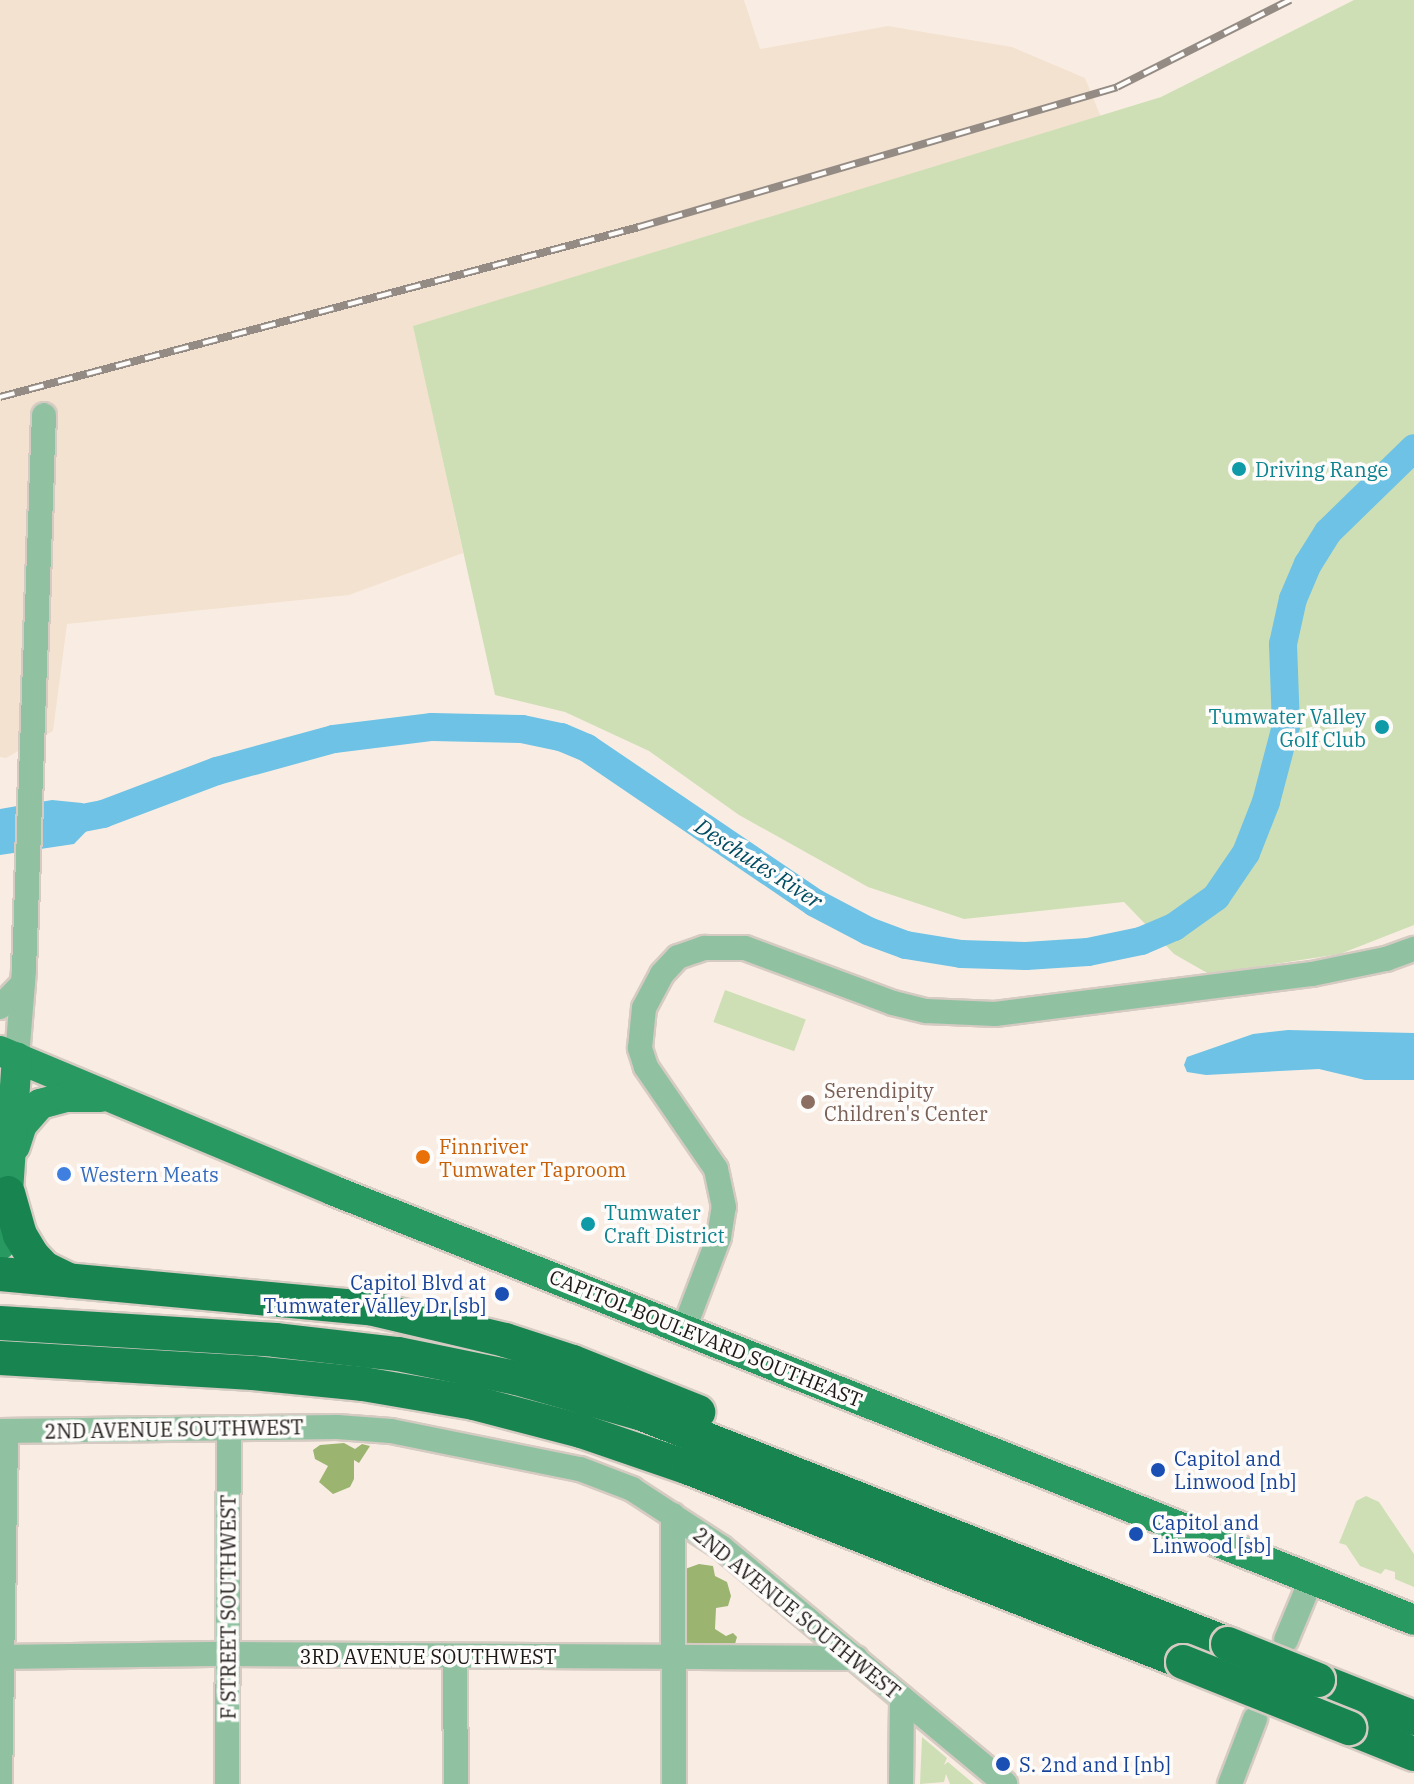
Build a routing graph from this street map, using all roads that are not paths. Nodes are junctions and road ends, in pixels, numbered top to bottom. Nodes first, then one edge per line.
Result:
1 (44, 415) dead end
2 (1414, 949) edge
3 (23, 983) junction
4 (0, 1007) edge
5 (8, 1054) edge
6 (114, 1097) junction
7 (9, 1178) junction
8 (0, 1245) edge
9 (0, 1274) edge
10 (76, 1283) junction
11 (0, 1323) edge
12 (684, 1329) junction
13 (0, 1358) edge
14 (229, 1430) junction
15 (3, 1431) edge
16 (876, 1503) junction
17 (673, 1515) junction
18 (1311, 1580) junction
19 (1414, 1620) edge
20 (1286, 1640) dead end
21 (228, 1654) junction
22 (455, 1656) junction
23 (1, 1657) edge
24 (673, 1657) junction
25 (856, 1658) junction
26 (902, 1698) junction
27 (1414, 1718) edge
28 (1255, 1719) dead end
29 (1414, 1754) edge
30 (0, 1784) edge
31 (227, 1784) edge
32 (456, 1784) edge
33 (674, 1784) edge
34 (901, 1784) edge
35 (1005, 1784) edge
36 (1230, 1784) edge

1 - 3 street
2 - 12 street
3 - 4 street
3 - 5 street
5 - 6 main road, CAPITOL BOULEVARD SOUTHEAST
5 - 7 main road
6 - 7 main road
6 - 12 main road, CAPITOL BOULEVARD SOUTHEAST
7 - 8 main road
7 - 10 highway
9 - 10 highway
10 - 16 highway
11 - 16 highway
12 - 18 main road, CAPITOL BOULEVARD SOUTHEAST
13 - 29 highway, bridge
14 - 15 street, 2ND AVENUE SOUTHWEST
14 - 17 street, 2ND AVENUE SOUTHWEST
14 - 21 street, F STREET SOUTHWEST
15 - 23 street
16 - 27 highway, bridge
17 - 24 street
17 - 25 street, 2ND AVENUE SOUTHWEST
18 - 19 main road, CAPITOL BOULEVARD SOUTHEAST
18 - 20 street
21 - 22 street, 3RD AVENUE SOUTHWEST
21 - 23 street, 3RD AVENUE SOUTHWEST
21 - 31 street, F STREET SOUTHWEST
22 - 24 street, 3RD AVENUE SOUTHWEST
22 - 32 street
23 - 30 street
24 - 25 street, 3RD AVENUE SOUTHWEST
24 - 33 street
25 - 26 street, 2ND AVENUE SOUTHWEST
26 - 34 street
26 - 35 street, 2ND AVENUE SOUTHWEST
28 - 36 street

